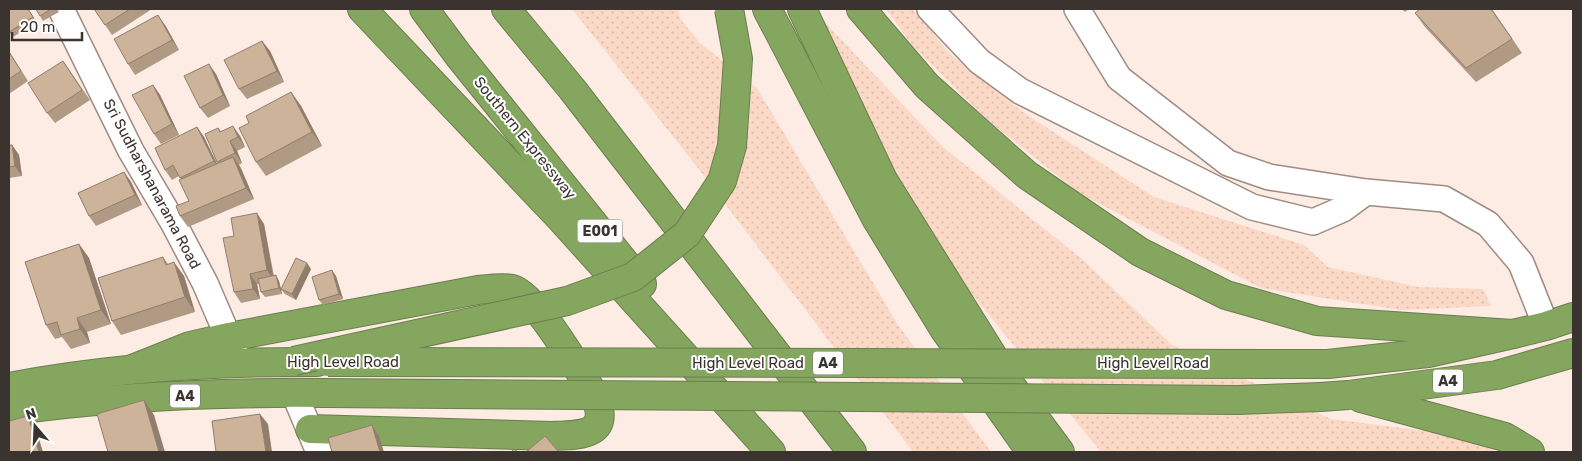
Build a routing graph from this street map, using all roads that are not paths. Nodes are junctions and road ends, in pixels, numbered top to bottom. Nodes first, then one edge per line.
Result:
1 (61, 9) edge
2 (362, 9) edge
3 (424, 9) edge
4 (506, 9) edge
5 (521, 9) edge
6 (729, 9) edge
7 (767, 9) edge
8 (802, 9) edge
9 (861, 9) edge
10 (930, 9) edge
11 (1077, 9) edge
12 (572, 90) junction
13 (1366, 192) junction
14 (1573, 317) edge
15 (1546, 326) junction
16 (1513, 334) junction
17 (229, 337) junction
18 (1573, 353) edge
19 (238, 362) junction
20 (294, 362) junction
21 (130, 370) junction
22 (9, 387) edge
23 (294, 393) junction
24 (1348, 395) junction
25 (9, 411) edge
26 (315, 440) edge
27 (771, 452) edge
28 (778, 452) edge
29 (852, 452) edge
30 (1031, 452) edge
31 (1060, 452) edge
32 (1530, 452) edge

1 - 17 street, Sri Sudharshanarama Road
2 - 27 highway
3 - 28 highway, Southern Expressway / E001
4 - 12 highway
5 - 12 highway
6 - 20 highway, bridge
7 - 30 highway
8 - 31 highway
9 - 16 highway
10 - 13 street
11 - 13 street
12 - 29 highway
13 - 15 street
14 - 15 highway, High Level Road / A4
15 - 16 highway, High Level Road / A4
16 - 20 highway, High Level Road / A4, bridge
17 - 19 street, Sri Sudharshanarama Road
17 - 21 highway
17 - 26 highway
18 - 24 highway, High Level Road / A4
19 - 20 highway, High Level Road / A4
19 - 21 highway, High Level Road / A4
21 - 22 highway, High Level Road / A4
23 - 24 highway, High Level Road / A4, bridge
23 - 25 highway, High Level Road / A4
23 - 26 street
24 - 32 highway

